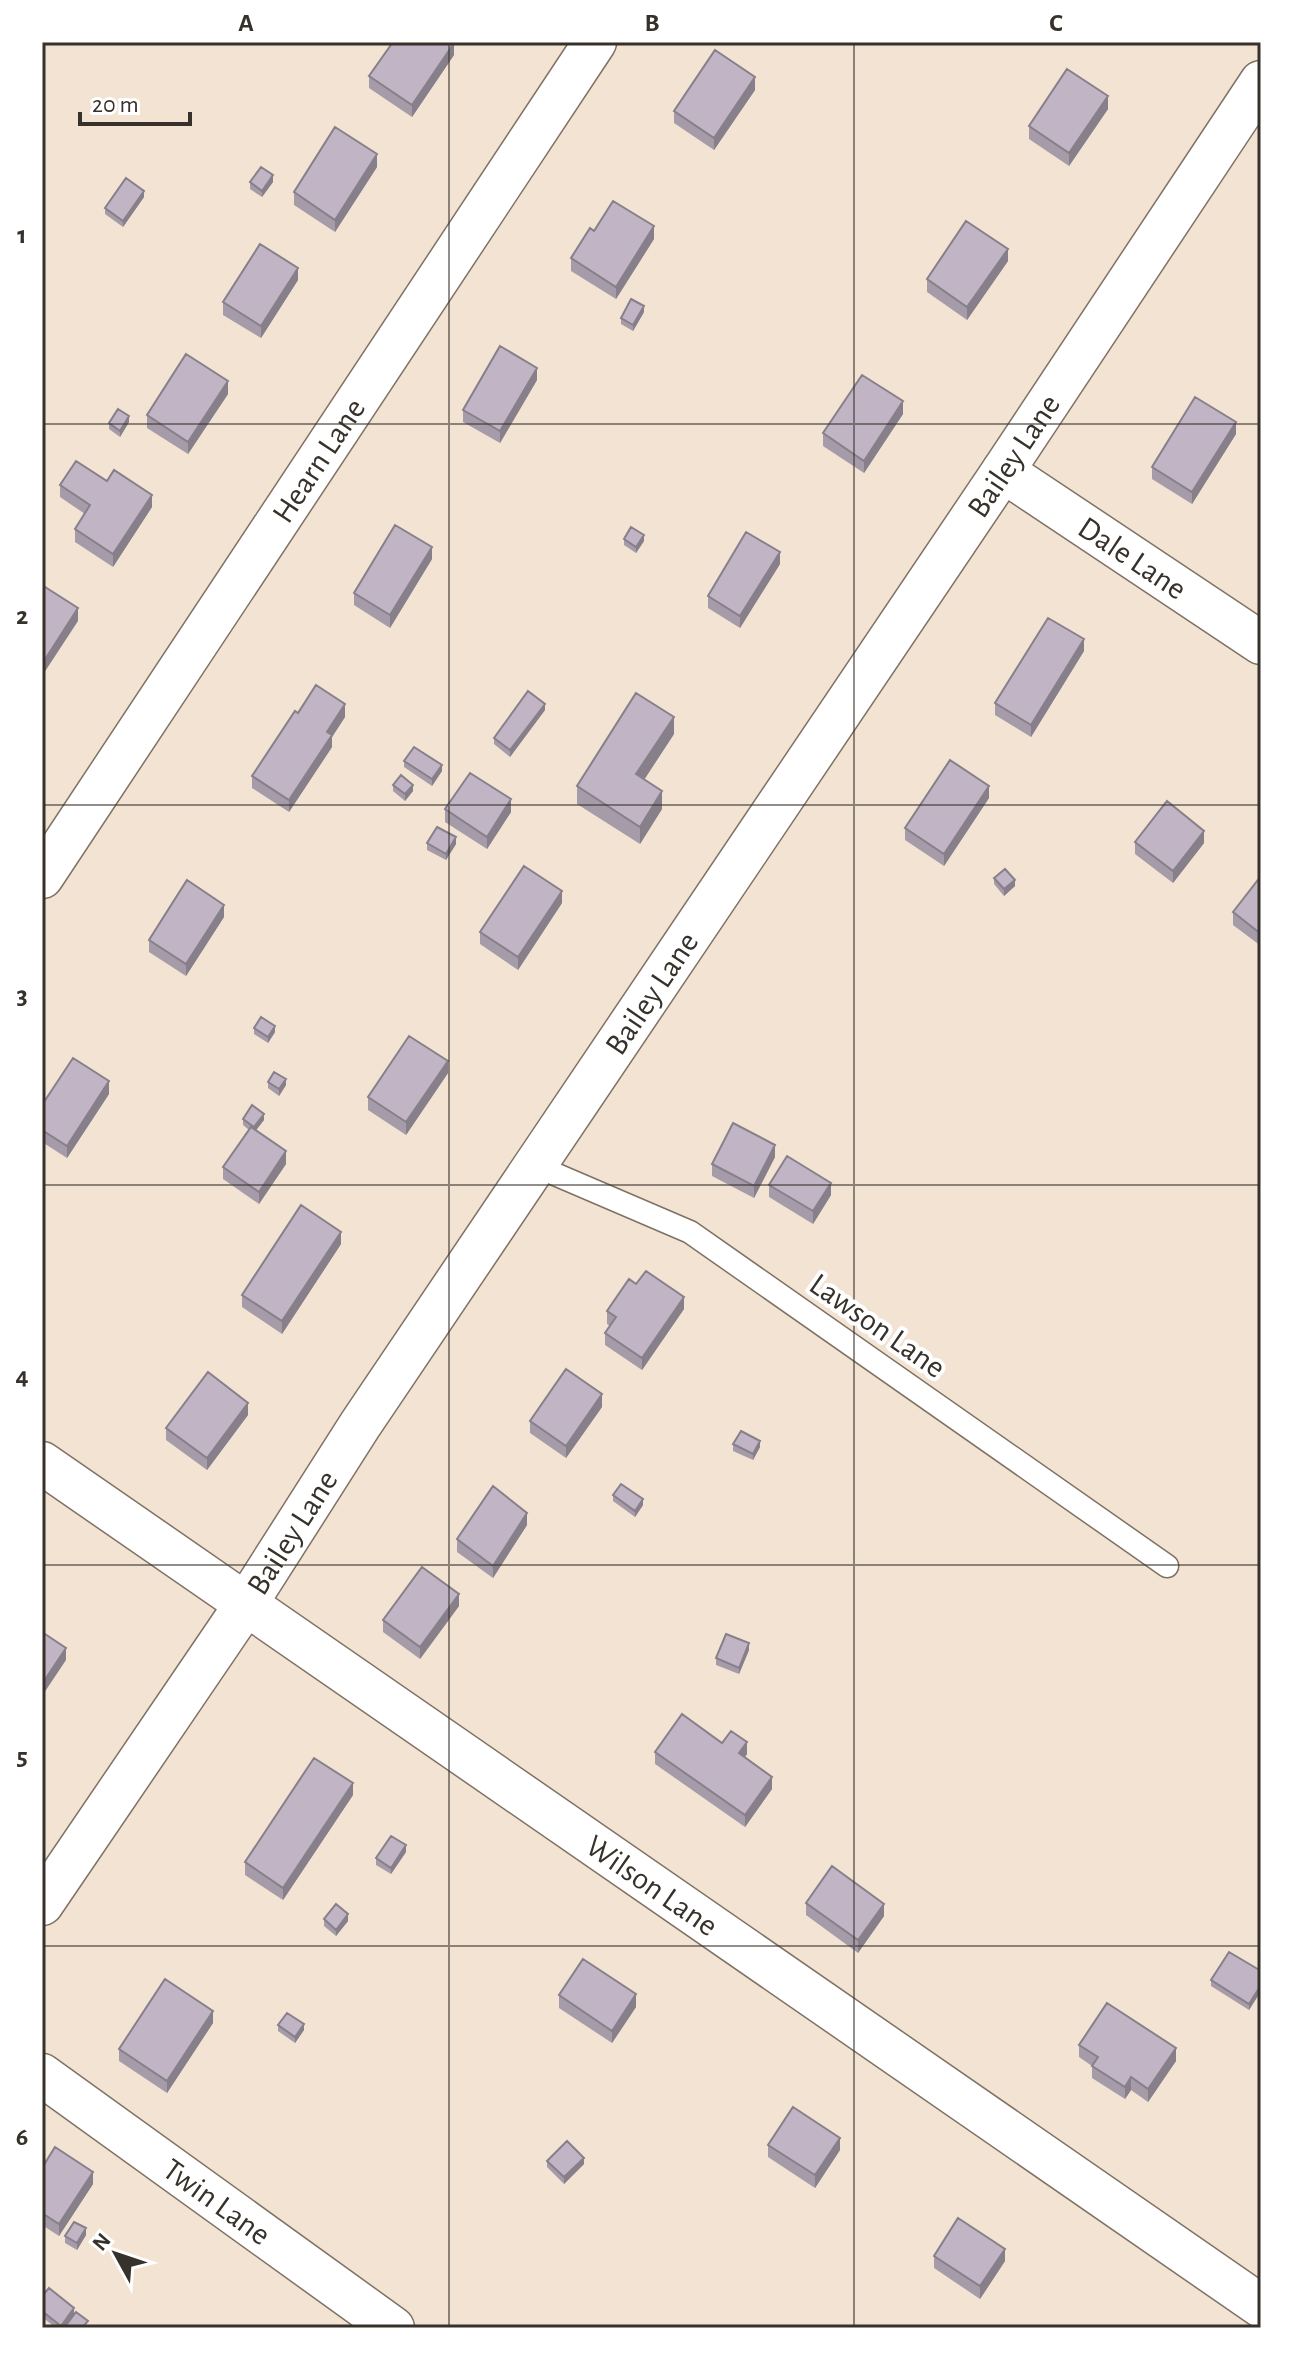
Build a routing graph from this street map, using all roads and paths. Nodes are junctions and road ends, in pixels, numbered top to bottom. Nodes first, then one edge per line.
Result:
1 (595, 42) edge
2 (1261, 82) edge
3 (1003, 471) junction
4 (1261, 643) edge
5 (42, 877) edge
6 (536, 1166) junction
7 (42, 1463) edge
8 (1167, 1566) dead end
9 (246, 1604) junction
10 (42, 1904) edge
11 (42, 2075) edge
12 (1261, 2306) edge
13 (393, 2328) edge

1 - 5 street, Hearn Lane
2 - 3 street, Bailey Lane
3 - 4 street, Dale Lane
3 - 6 street, Bailey Lane
6 - 8 lane, Lawson Lane
6 - 9 street, Bailey Lane
7 - 9 street, Wilson Lane
9 - 10 street, Bailey Lane
9 - 12 street, Wilson Lane
11 - 13 street, Twin Lane

